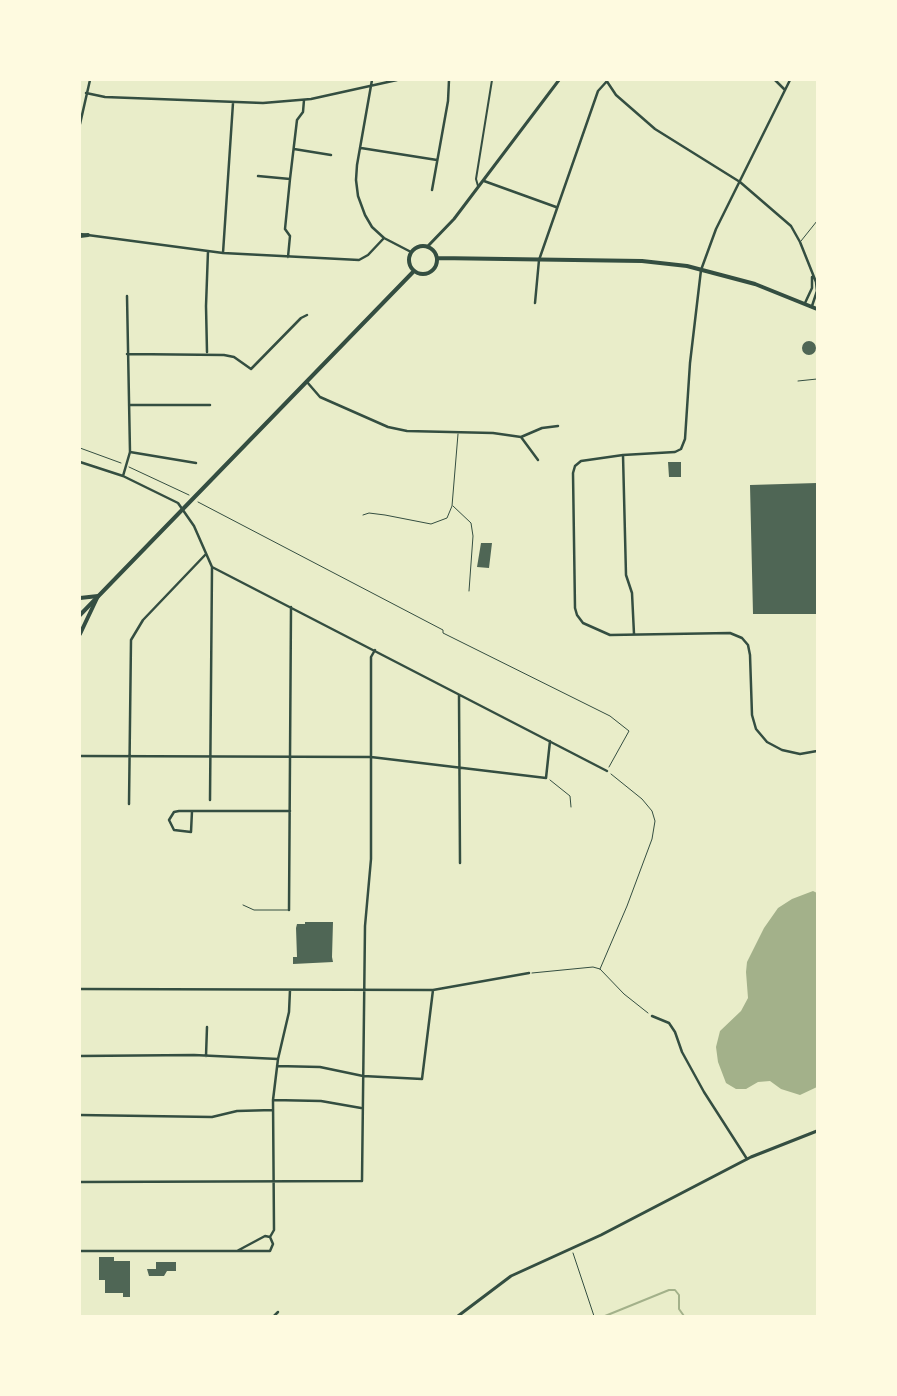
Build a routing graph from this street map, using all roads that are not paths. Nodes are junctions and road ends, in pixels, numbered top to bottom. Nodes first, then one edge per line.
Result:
1 (90, 80) edge
2 (372, 80) edge
3 (397, 80) edge
4 (449, 80) edge
5 (492, 80) edge
6 (559, 80) edge
7 (607, 80) edge
8 (775, 80) edge
9 (790, 80) edge
10 (372, 86) junction
11 (785, 90) junction
12 (86, 93) junction
13 (304, 100) junction
14 (233, 103) junction
15 (80, 124) edge
16 (361, 148) junction
17 (294, 150) junction
18 (332, 155) dead end
19 (437, 160) junction
20 (258, 176) dead end
21 (290, 179) junction
22 (484, 181) junction
23 (740, 182) junction
24 (479, 187) junction
25 (432, 190) dead end
26 (556, 207) junction
27 (817, 221) edge
28 (80, 234) edge
29 (88, 235) joint
30 (384, 238) junction
31 (800, 242) junction
32 (428, 246) junction
33 (208, 251) junction
34 (411, 252) junction
35 (222, 253) junction
36 (288, 257) junction
37 (437, 258) junction
38 (538, 260) junction
39 (701, 270) junction
40 (414, 271) junction
41 (812, 276) junction
42 (817, 291) edge
43 (127, 296) dead end
44 (535, 303) dead end
45 (805, 303) junction
46 (812, 306) junction
47 (817, 309) edge
48 (307, 315) dead end
49 (207, 353) junction
50 (127, 354) junction
51 (817, 379) edge
52 (798, 381) dead end
53 (306, 382) junction
54 (128, 405) junction
55 (210, 405) dead end
56 (558, 426) dead end
57 (458, 433) junction
58 (521, 437) junction
59 (130, 452) junction
60 (623, 456) junction
61 (538, 460) dead end
62 (80, 462) edge
63 (196, 463) dead end
64 (123, 476) junction
65 (452, 506) junction
66 (184, 509) junction
67 (364, 515) dead end
68 (207, 554) junction
69 (212, 566) junction
70 (469, 591) dead end
71 (98, 596) junction
72 (80, 598) edge
73 (291, 607) junction
74 (80, 615) edge
75 (80, 634) edge
76 (634, 634) junction
77 (375, 650) junction
78 (459, 695) junction
79 (550, 741) junction
80 (817, 752) edge
81 (81, 756) edge
82 (129, 756) junction
83 (209, 756) junction
84 (371, 757) junction
85 (290, 758) junction
86 (460, 766) junction
87 (607, 771) road end
88 (210, 800) dead end
89 (129, 804) dead end
90 (290, 811) junction
91 (192, 812) junction
92 (460, 863) dead end
93 (243, 905) dead end
94 (289, 910) joint
95 (529, 973) road end
96 (80, 989) edge
97 (364, 989) junction
98 (290, 990) junction
99 (433, 990) junction
100 (652, 1016) road end
101 (207, 1027) dead end
102 (80, 1056) edge
103 (206, 1056) junction
104 (278, 1059) junction
105 (277, 1066) junction
106 (363, 1076) junction
107 (273, 1100) junction
108 (361, 1108) junction
109 (273, 1110) junction
110 (80, 1115) edge
111 (817, 1131) edge
112 (747, 1159) junction
113 (80, 1182) edge
114 (274, 1182) junction
115 (270, 1236) junction
116 (80, 1250) edge
117 (237, 1251) junction
118 (278, 1312) dead end
119 (274, 1316) edge
120 (458, 1316) edge

1 - 12 street
2 - 10 street
3 - 10 street
4 - 19 street
5 - 24 street
6 - 22 street
7 - 23 street
7 - 26 street
8 - 11 street
9 - 11 street
10 - 13 street
10 - 16 street
11 - 23 street
12 - 14 street
12 - 15 street
13 - 14 street
13 - 17 street
14 - 35 street
16 - 19 street
16 - 30 street
17 - 18 street
17 - 21 street
19 - 25 street
20 - 21 street
21 - 36 street
22 - 24 street
22 - 26 street
23 - 31 street
23 - 39 street
24 - 32 street
26 - 38 street
27 - 31 lane
28 - 29 main road
29 - 33 street
30 - 34 street
30 - 36 street
31 - 41 street
32 - 34 main road
32 - 37 main road
33 - 35 street
33 - 49 street
34 - 40 main road
35 - 36 street
37 - 38 main road
37 - 40 main road
38 - 39 main road
38 - 44 street
39 - 45 main road
39 - 60 street
40 - 53 main road
41 - 42 street
41 - 45 street
42 - 46 street
43 - 50 street
45 - 46 main road
46 - 47 main road
48 - 49 street
49 - 50 street
50 - 54 street
51 - 52 lane
53 - 57 street
53 - 66 main road
54 - 55 street
54 - 59 street
56 - 58 street
57 - 58 street
57 - 65 lane
58 - 61 street
59 - 63 street
59 - 64 street
60 - 76 street
60 - 76 street
62 - 64 street
64 - 66 street
65 - 67 lane
65 - 70 lane
66 - 68 street
66 - 71 main road
68 - 69 street
68 - 82 street
69 - 73 street
69 - 83 street
71 - 72 main road
71 - 74 main road
71 - 75 main road
73 - 77 street
73 - 85 street
76 - 80 street
77 - 78 street
77 - 84 street
78 - 79 street
78 - 86 street
79 - 86 street
79 - 87 street
81 - 82 street
82 - 83 street
82 - 89 street
83 - 85 street
83 - 88 street
84 - 85 street
84 - 86 street
84 - 97 street
85 - 90 street
86 - 92 street
90 - 91 street
90 - 94 street
91 - 91 street
93 - 94 lane
95 - 99 street
96 - 98 street
97 - 98 street
97 - 99 street
97 - 106 street
98 - 104 street
99 - 106 street
100 - 112 street
101 - 103 street
102 - 103 street
103 - 104 street
104 - 105 street
105 - 106 street
105 - 107 street
106 - 108 street
107 - 108 street
107 - 109 street
108 - 114 street
109 - 110 street
109 - 114 street
111 - 112 street
112 - 120 street
113 - 114 street
114 - 115 street
115 - 117 street
115 - 117 street
116 - 117 street
118 - 119 street

